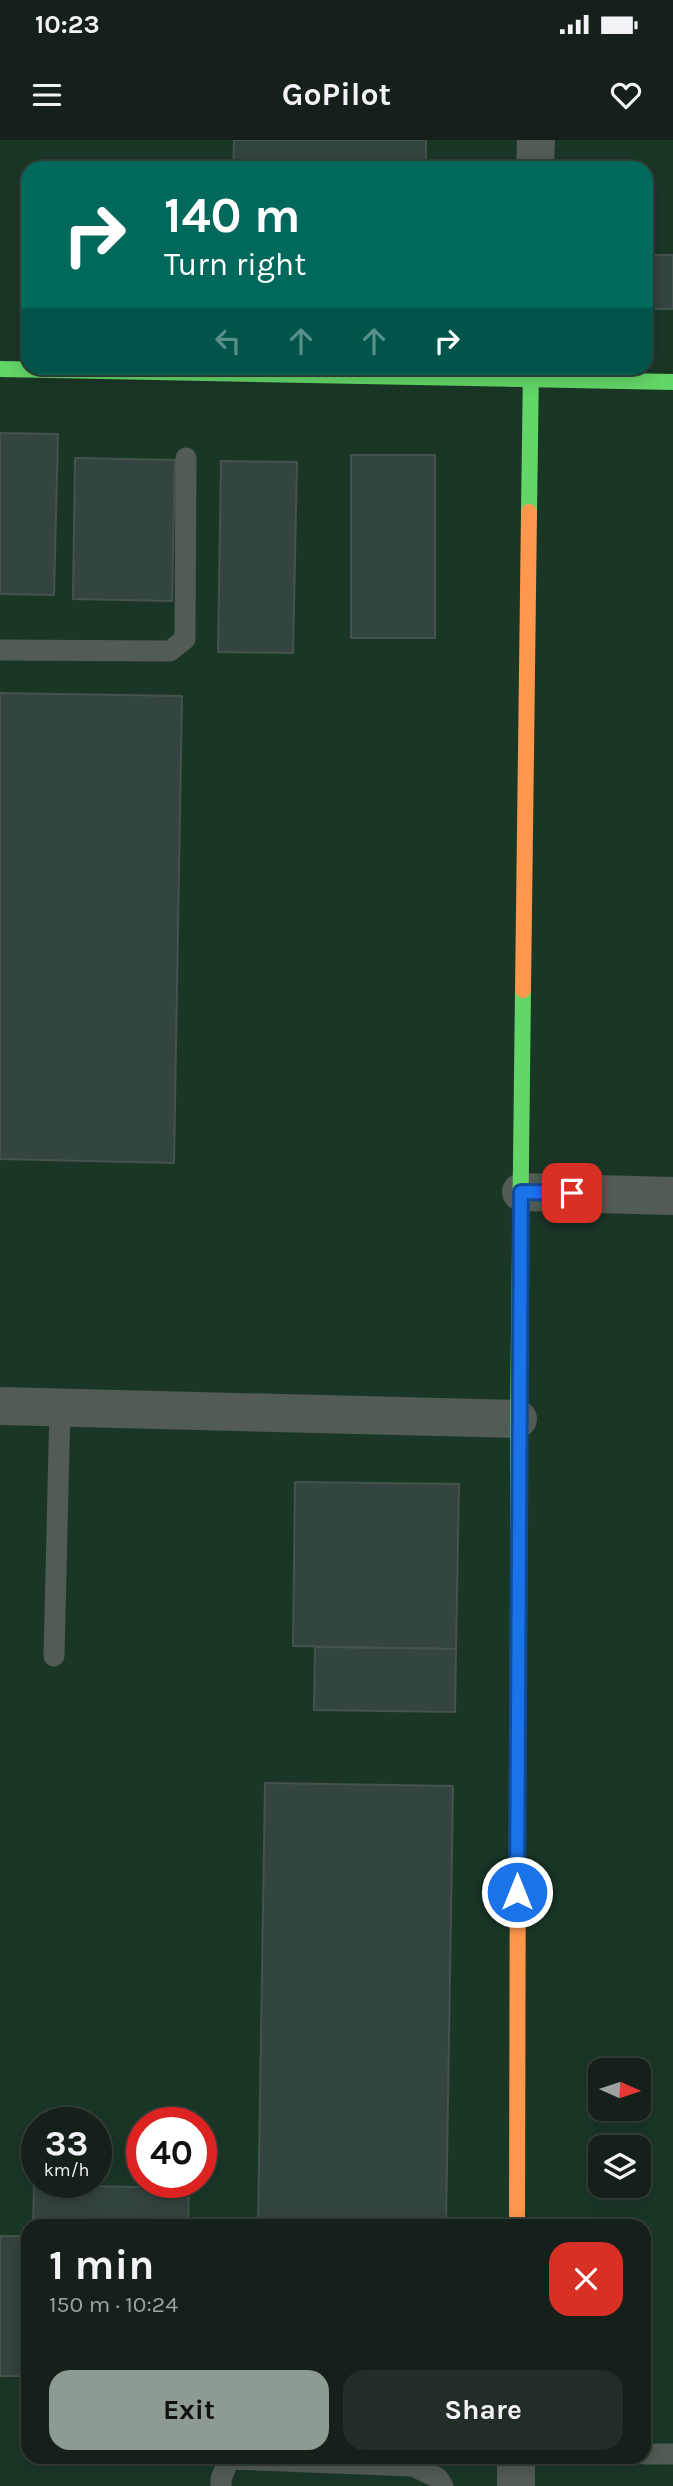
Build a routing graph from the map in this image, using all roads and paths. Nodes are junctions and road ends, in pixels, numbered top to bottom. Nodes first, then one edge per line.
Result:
1 (536, 140) edge
2 (535, 161) edge
3 (0, 369) edge
4 (21, 369) edge
5 (531, 375) edge
6 (563, 375) edge
7 (673, 382) edge
8 (186, 458) dead end
9 (0, 650) edge
10 (521, 1192) junction
11 (673, 1196) edge
12 (0, 1406) edge
13 (60, 1407) junction
14 (518, 1419) junction
15 (54, 1656) dead end
16 (517, 2219) edge
17 (651, 2454) edge
18 (673, 2454) edge
19 (227, 2464) edge
20 (360, 2464) edge
21 (516, 2464) edge
22 (221, 2486) edge
23 (443, 2486) edge
24 (516, 2486) edge

1 - 2 street
3 - 4 street
5 - 10 street
6 - 7 street
8 - 9 lane
10 - 11 street
10 - 14 street
12 - 13 street
13 - 14 street
13 - 15 lane
14 - 16 street
17 - 18 lane
19 - 22 lane
20 - 23 lane
21 - 24 street

